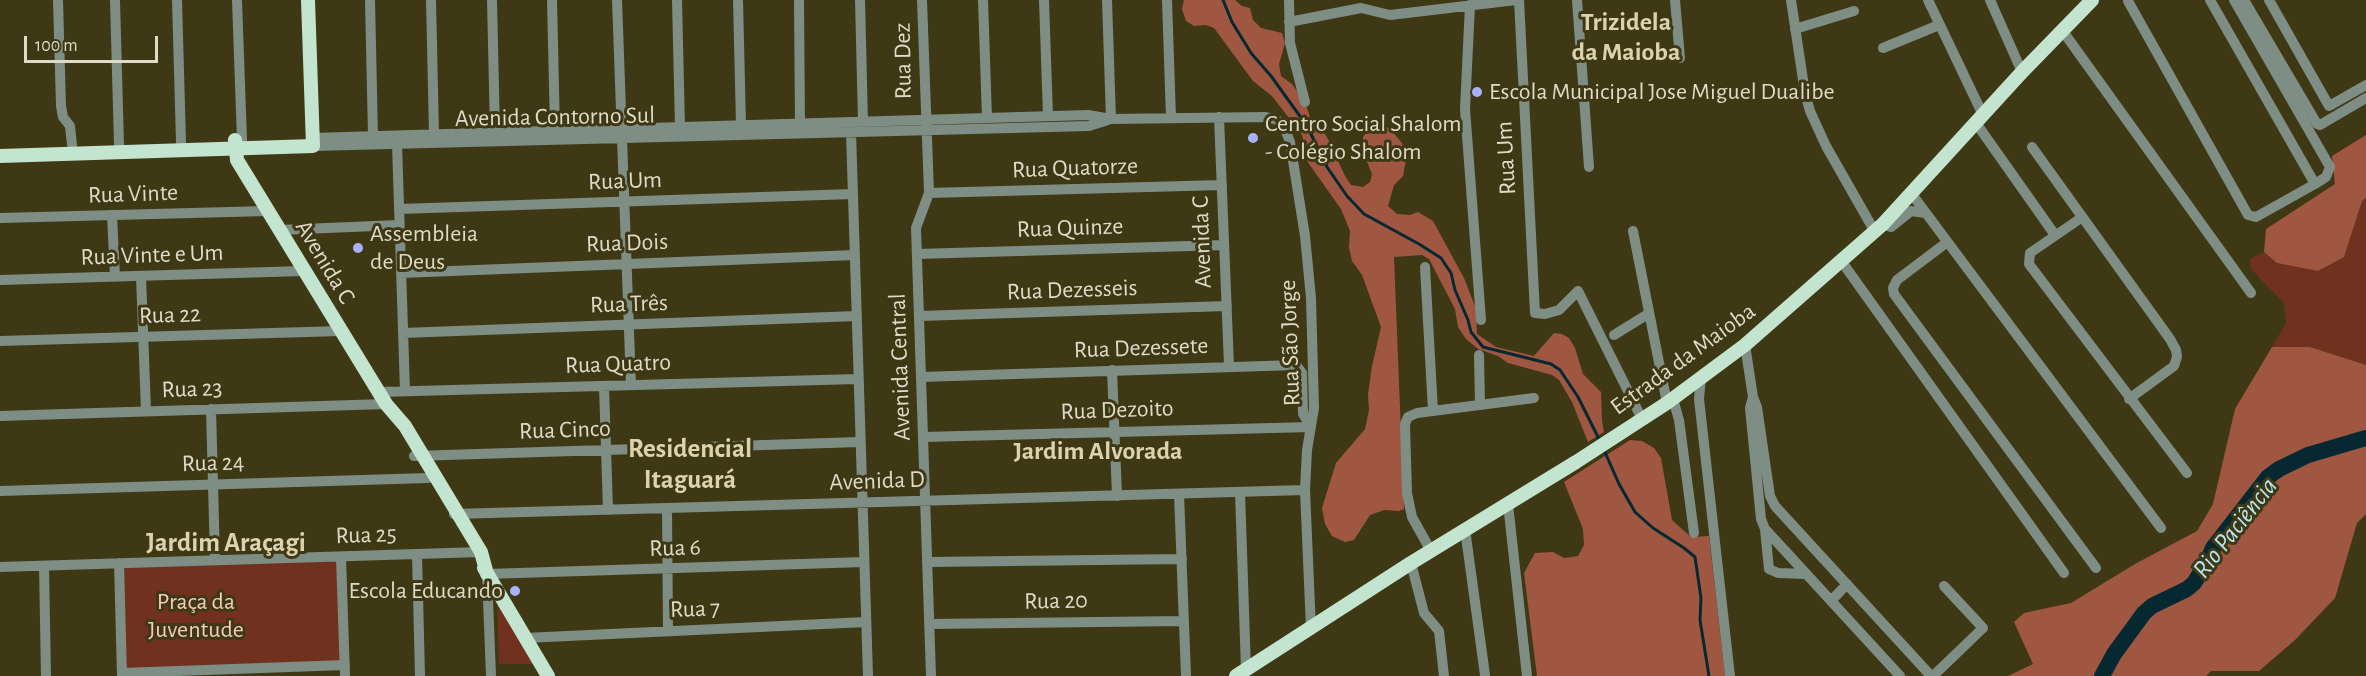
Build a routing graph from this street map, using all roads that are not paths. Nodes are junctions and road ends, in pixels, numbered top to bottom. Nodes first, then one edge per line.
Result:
1 (58, 0) edge
2 (116, 0) edge
3 (177, 0) edge
4 (237, 0) edge
5 (301, 0) edge
6 (308, 0) edge
7 (370, 0) edge
8 (431, 0) edge
9 (492, 0) edge
10 (552, 0) edge
11 (617, 0) edge
12 (677, 0) edge
13 (738, 0) edge
14 (799, 0) edge
15 (860, 0) edge
16 (922, 0) edge
17 (983, 0) edge
18 (1044, 0) edge
19 (1107, 0) edge
20 (1167, 0) edge
21 (1289, 0) edge
22 (1518, 0) edge
23 (1577, 0) edge
24 (1675, 0) edge
25 (1791, 0) edge
26 (1928, 0) edge
27 (1990, 0) edge
28 (2092, 0) edge
29 (2210, 0) edge
30 (2234, 0) edge
31 (2244, 0) edge
32 (2269, 0) edge
33 (2128, 1) edge
34 (1470, 5) junction
35 (1854, 11) dead end
36 (1290, 22) junction
37 (1939, 25) junction
38 (1795, 29) junction
39 (2062, 30) junction
40 (1883, 48) dead end
41 (1680, 58) dead end
42 (2022, 72) junction
43 (2366, 84) edge
44 (2366, 98) edge
45 (1305, 102) dead end
46 (2332, 111) junction
47 (1048, 116) junction
48 (1219, 117) junction
49 (987, 118) junction
50 (1171, 118) junction
51 (1111, 119) junction
52 (1979, 119) junction
53 (863, 122) junction
54 (800, 124) junction
55 (741, 125) junction
56 (925, 125) junction
57 (680, 127) junction
58 (555, 131) junction
59 (495, 132) junction
60 (851, 132) junction
61 (622, 133) junction
62 (434, 134) junction
63 (373, 136) junction
64 (181, 142) junction
65 (309, 142) junction
66 (238, 143) junction
67 (119, 144) junction
68 (397, 144) junction
69 (72, 145) junction
70 (2032, 147) dead end
71 (0, 148) edge
72 (0, 156) edge
73 (1589, 166) dead end
74 (2315, 184) junction
75 (1222, 185) junction
76 (929, 193) junction
77 (1911, 193) junction
78 (853, 194) junction
79 (624, 202) junction
80 (399, 209) junction
81 (268, 211) junction
82 (1925, 213) junction
83 (112, 216) junction
84 (0, 218) edge
85 (2081, 218) junction
86 (399, 225) junction
87 (1879, 228) junction
88 (279, 230) junction
89 (1633, 231) dead end
90 (2055, 235) junction
91 (1946, 243) junction
92 (1224, 245) junction
93 (917, 254) junction
94 (855, 255) junction
95 (1842, 262) junction
96 (627, 264) junction
97 (1425, 267) dead end
98 (304, 271) junction
99 (401, 273) junction
100 (141, 276) junction
101 (115, 277) junction
102 (0, 280) edge
103 (2251, 293) dead end
104 (1227, 306) junction
105 (1648, 314) junction
106 (856, 316) junction
107 (919, 316) junction
108 (1481, 320) dead end
109 (629, 325) junction
110 (341, 331) junction
111 (403, 333) junction
112 (143, 336) junction
113 (1614, 336) dead end
114 (0, 341) edge
115 (1745, 345) junction
116 (1479, 355) dead end
117 (1229, 366) junction
118 (1112, 370) junction
119 (921, 377) junction
120 (1701, 378) junction
121 (858, 379) junction
122 (631, 385) junction
123 (604, 386) junction
124 (405, 391) junction
125 (382, 398) junction
126 (1534, 398) dead end
127 (2129, 399) junction
128 (1670, 401) junction
129 (1480, 404) junction
130 (212, 409) junction
131 (146, 411) junction
132 (1433, 411) junction
133 (0, 416) edge
134 (1642, 419) junction
135 (1311, 427) junction
136 (1114, 431) junction
137 (923, 437) junction
138 (860, 442) junction
139 (606, 450) junction
140 (418, 456) junction
141 (2187, 473) dead end
142 (428, 478) junction
143 (213, 484) junction
144 (1305, 490) junction
145 (0, 491) edge
146 (1240, 492) junction
147 (1179, 494) junction
148 (1117, 496) junction
149 (1764, 497) junction
150 (925, 501) junction
151 (862, 503) junction
152 (1508, 504) junction
153 (667, 508) junction
154 (608, 510) junction
155 (454, 514) junction
156 (2161, 528) dead end
157 (1465, 529) junction
158 (1765, 529) junction
159 (1694, 533) dead end
160 (1431, 551) junction
161 (478, 552) junction
162 (417, 554) junction
163 (341, 556) junction
164 (1182, 559) junction
165 (215, 560) junction
166 (864, 562) junction
167 (927, 562) junction
168 (119, 563) junction
169 (1411, 563) junction
170 (44, 566) junction
171 (0, 567) edge
172 (2096, 568) dead end
173 (667, 569) junction
174 (487, 573) junction
175 (2064, 573) dead end
176 (1805, 574) junction
177 (1847, 584) junction
178 (1944, 586) dead end
179 (1831, 601) junction
180 (1184, 621) junction
181 (866, 622) junction
182 (929, 624) junction
183 (1311, 629) junction
184 (668, 631) junction
185 (525, 638) junction
186 (345, 671) edge
187 (271, 672) edge
188 (195, 673) edge
189 (1241, 673) edge
190 (122, 675) edge
191 (1485, 675) edge
192 (46, 676) edge
193 (420, 676) edge
194 (491, 676) edge
195 (548, 676) edge
196 (868, 676) edge
197 (931, 676) edge
198 (1186, 676) edge
199 (1444, 676) edge
200 (1527, 676) edge
201 (1730, 676) edge
202 (1900, 676) edge
203 (1932, 676) edge

1 - 69 street
2 - 67 street
3 - 64 street
4 - 66 street
5 - 65 main road
6 - 65 main road
7 - 63 street
8 - 62 street
9 - 59 street
10 - 58 street
11 - 61 street
12 - 57 street
13 - 55 street
14 - 54 street
15 - 53 street
16 - 56 street, Rua Dez
17 - 49 street
18 - 47 street
19 - 51 street
20 - 50 street
21 - 36 street
22 - 34 street
22 - 134 street, Rua Um
23 - 73 street
24 - 41 street
25 - 38 street
26 - 37 street
27 - 42 street
28 - 39 main road, Estrada da Maioba
29 - 74 street
30 - 74 street
31 - 46 street
32 - 46 street
33 - 74 street
34 - 36 street
34 - 108 street
35 - 38 street
36 - 45 street
37 - 40 street
37 - 52 street
38 - 87 street
39 - 42 main road, Estrada da Maioba
39 - 103 street
42 - 52 main road, Estrada da Maioba
43 - 46 street
44 - 46 street
47 - 49 street, Avenida Contorno Sul
47 - 51 street, Avenida Contorno Sul
48 - 50 street, Avenida Contorno Sul
48 - 75 street, Avenida C
48 - 135 street, Rua São Jorge
49 - 56 street, Avenida Contorno Sul
50 - 51 street, Avenida Contorno Sul
51 - 56 street, Avenida Contorno Sul
52 - 77 main road, Estrada da Maioba
52 - 90 street
53 - 54 street, Avenida Contorno Sul
53 - 56 street, Avenida Contorno Sul
54 - 55 street, Avenida Contorno Sul
55 - 57 street, Avenida Contorno Sul
56 - 60 street, Avenida Contorno Sul
56 - 76 street, Avenida Central
57 - 61 street, Avenida Contorno Sul
58 - 59 street, Avenida Contorno Sul
58 - 61 street, Avenida Contorno Sul
59 - 62 street, Avenida Contorno Sul
60 - 61 street, Avenida Contorno Sul
60 - 78 street, Avenida Central
61 - 68 street, Avenida Contorno Sul
61 - 79 street
62 - 63 street, Avenida Contorno Sul
63 - 65 street, Avenida Contorno Sul
64 - 66 main road, Avenida Contorno Sul
64 - 67 main road, Avenida Contorno Sul
65 - 66 main road, Avenida Contorno Sul
65 - 68 street, Avenida Contorno Sul
66 - 72 main road, Avenida Contorno Sul
66 - 81 main road, Avenida C
67 - 69 main road, Avenida Contorno Sul
68 - 80 street
69 - 71 main road, Avenida Contorno Sul
70 - 85 street
75 - 76 street, Rua Quatorze
75 - 92 street, Avenida C
76 - 93 street, Avenida Central
77 - 82 street
77 - 87 main road, Estrada da Maioba
78 - 79 street, Rua Um
78 - 94 street, Avenida Central
79 - 80 street, Rua Um
79 - 96 street
80 - 86 street
81 - 83 street, Rua Vinte
81 - 88 main road, Avenida C
82 - 87 street
82 - 91 street
83 - 84 street, Rua Vinte
83 - 101 street
85 - 90 street
85 - 127 street
86 - 88 street
86 - 99 street
87 - 95 main road, Estrada da Maioba
88 - 98 main road, Avenida C
89 - 105 street
90 - 127 street
91 - 156 street
91 - 172 street
92 - 93 street, Rua Quinze
92 - 104 street, Avenida C
93 - 107 street, Avenida Central
94 - 96 street, Rua Dois
94 - 106 street, Avenida Central
95 - 115 main road, Estrada da Maioba
95 - 175 street
96 - 99 street, Rua Dois
96 - 109 street
97 - 132 street
98 - 100 street, Rua Vinte e Um
98 - 110 main road, Avenida C
99 - 111 street
100 - 101 street, Rua Vinte e Um
100 - 112 street
101 - 102 street, Rua Vinte e Um
104 - 107 street, Rua Dezesseis
104 - 117 street, Avenida C
105 - 113 street
105 - 128 street
106 - 109 street, Rua Três
106 - 121 street, Avenida Central
107 - 119 street, Avenida Central
109 - 111 street, Rua Três
109 - 122 street
110 - 112 street, Rua 22
110 - 125 main road, Avenida C
111 - 124 street
112 - 114 street, Rua 22
112 - 131 street
115 - 120 main road, Estrada da Maioba
115 - 149 street
116 - 129 street
117 - 118 street, Rua Dezessete
117 - 135 street, Rua Dezessete
118 - 119 street, Rua Dezessete
118 - 136 street
119 - 137 street, Avenida Central
120 - 128 main road, Estrada da Maioba
120 - 201 street
121 - 122 street, Rua Quatro
121 - 138 street, Avenida Central
122 - 123 street, Rua Quatro
123 - 124 street, Rua Quatro
123 - 139 street
124 - 125 street, Rua Quatro
125 - 130 street, Rua 23
125 - 140 main road, Avenida C
126 - 129 street
127 - 141 street
128 - 134 main road, Estrada da Maioba
128 - 159 street
129 - 132 street
130 - 131 street, Rua 23
130 - 143 street
131 - 133 street, Rua 23
132 - 160 street
134 - 152 main road, Estrada da Maioba
135 - 136 street, Rua Dezoito
135 - 144 street, Rua São Jorge
136 - 137 street, Rua Dezoito
136 - 148 street
137 - 150 street, Avenida Central
138 - 139 street, Rua Cinco
138 - 151 street, Avenida Central
139 - 140 street, Rua Cinco
139 - 154 street
140 - 142 main road, Avenida C
140 - 155 main road, Avenida C
142 - 143 street, Rua 24
142 - 155 main road, Avenida C
143 - 145 street, Rua 24
143 - 165 street
144 - 146 street, Avenida D
144 - 183 street, Rua São Jorge
146 - 147 street, Avenida D
146 - 189 street
147 - 148 street, Avenida D
147 - 164 street
148 - 150 street, Avenida D
149 - 158 street
149 - 177 street
150 - 151 street, Avenida D
150 - 167 street, Avenida Central
151 - 153 street, Avenida D
151 - 166 street, Avenida Central
152 - 157 main road, Estrada da Maioba
152 - 200 street
153 - 154 street, Avenida D
153 - 173 street
154 - 155 street, Avenida D
155 - 161 main road, Avenida C
157 - 160 main road, Estrada da Maioba
157 - 191 street
158 - 176 street
158 - 176 street
160 - 169 main road, Estrada da Maioba
161 - 162 street, Rua 25
161 - 174 main road, Avenida C
162 - 163 street, Rua 25
162 - 193 street
163 - 165 street, Rua 25
163 - 186 street
164 - 167 street
164 - 180 street
165 - 168 street, Rua 25
166 - 173 street, Rua 6
166 - 181 street, Avenida Central
167 - 182 street, Avenida Central
168 - 170 street, Rua 25
168 - 190 street
169 - 183 main road, Estrada da Maioba
169 - 199 street
170 - 171 street, Rua 25
170 - 192 street
173 - 174 street, Rua 6
173 - 184 street
174 - 185 main road, Avenida C
174 - 194 street
176 - 179 street
177 - 179 street
177 - 203 street
178 - 203 street
179 - 202 street
180 - 182 street, Rua 20
180 - 198 street
181 - 184 street, Rua 7
181 - 196 street, Avenida Central
182 - 197 street, Avenida Central
183 - 189 main road, Estrada da Maioba
184 - 185 street, Rua 7
185 - 195 main road, Avenida C
186 - 187 street
187 - 188 street
188 - 190 street

